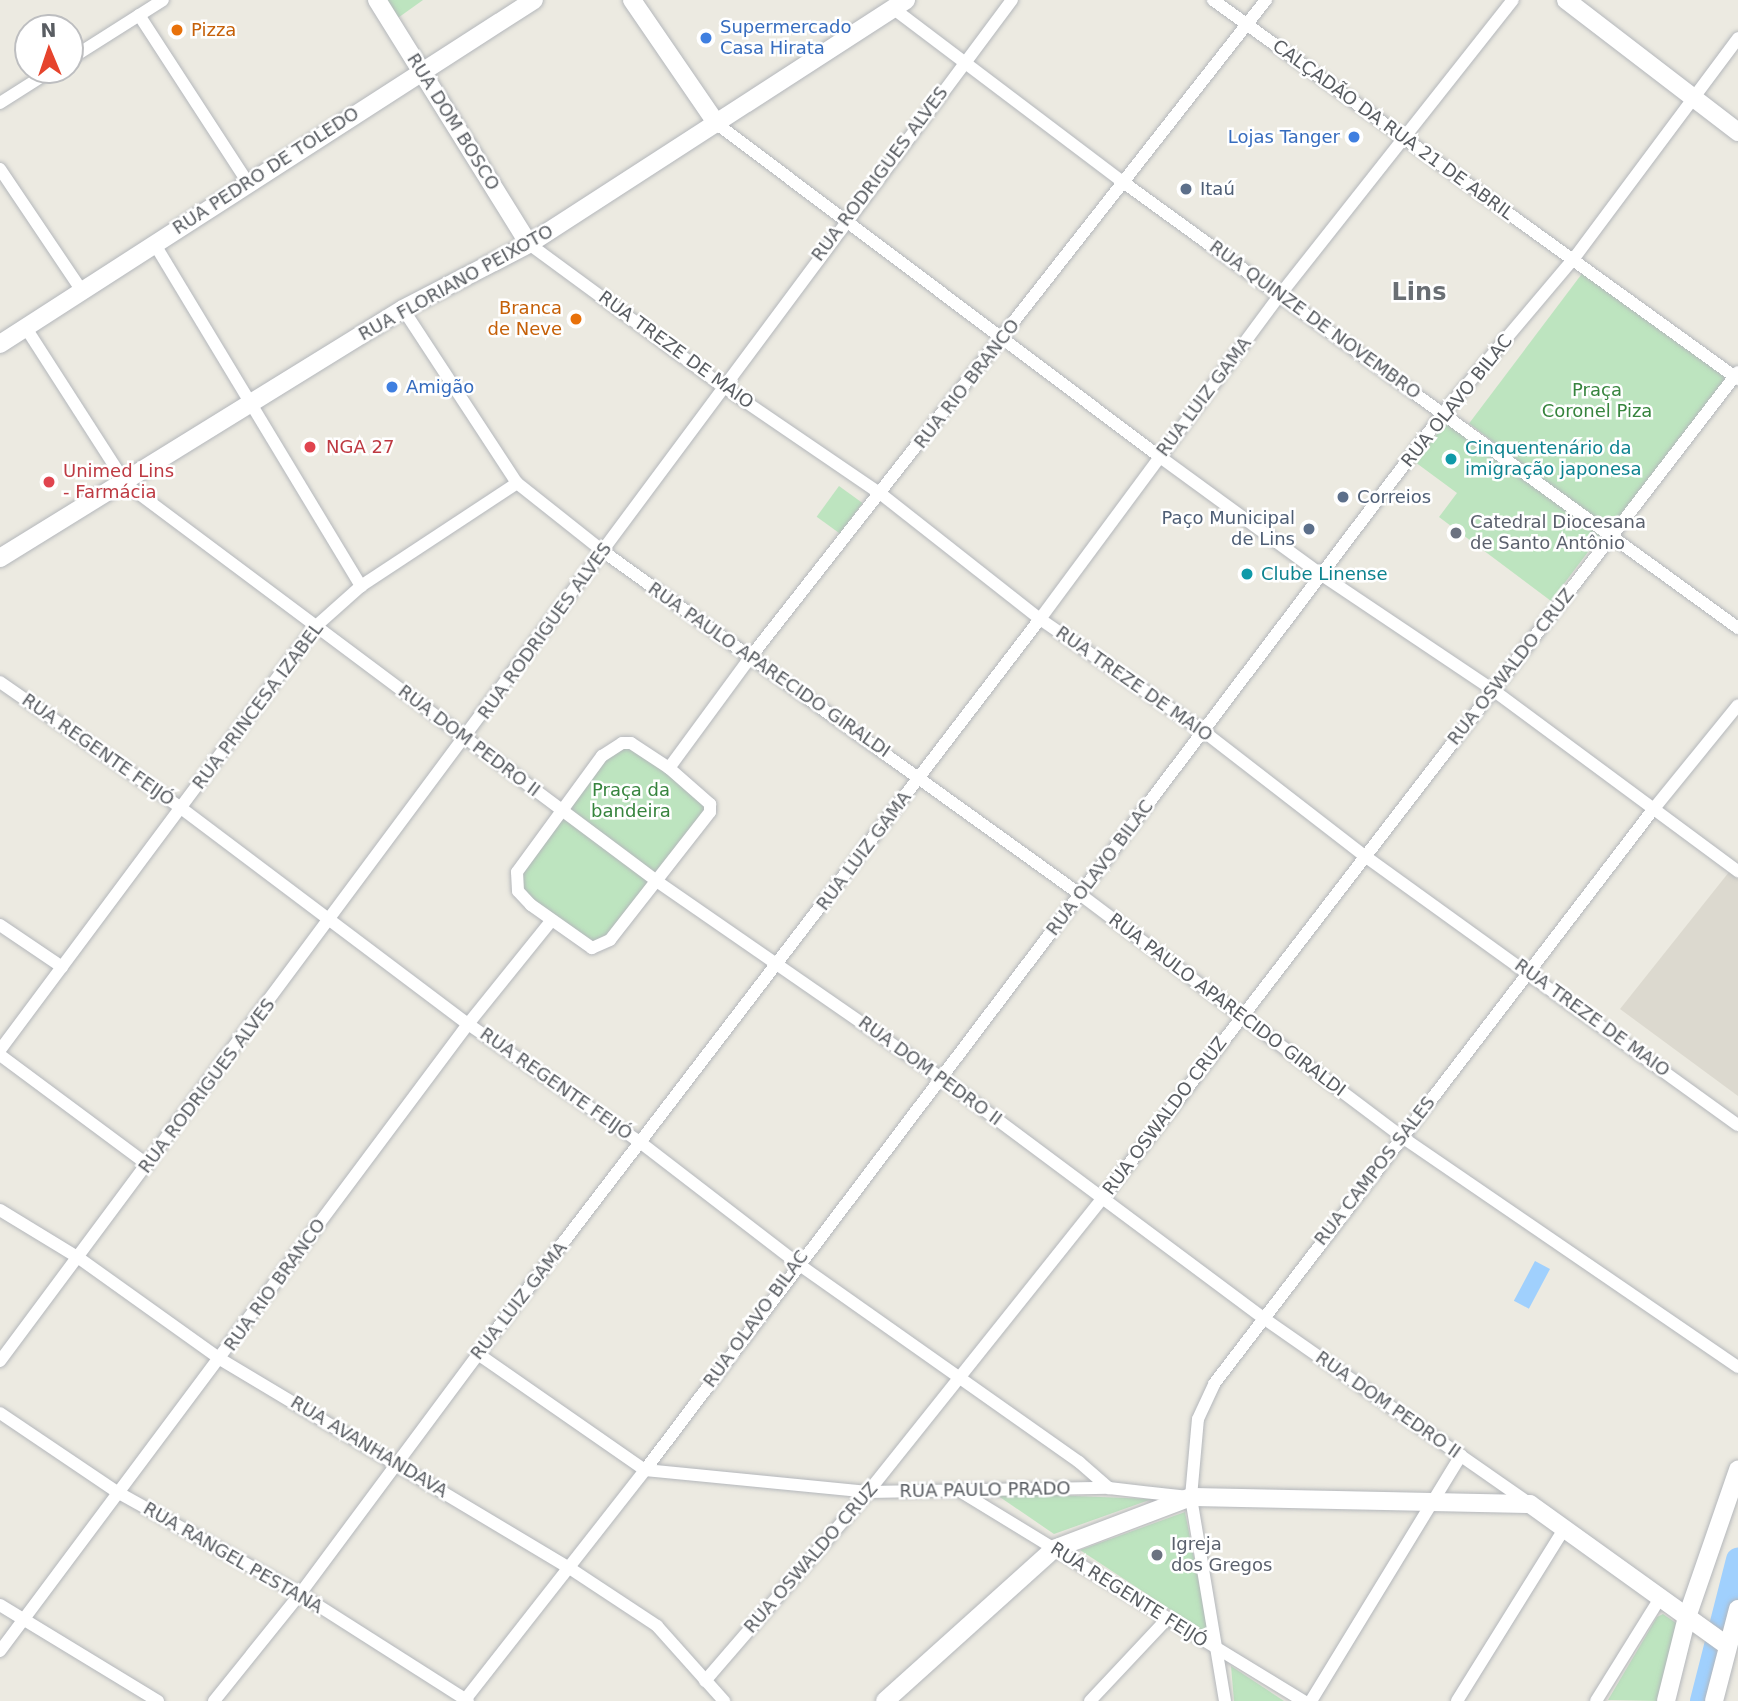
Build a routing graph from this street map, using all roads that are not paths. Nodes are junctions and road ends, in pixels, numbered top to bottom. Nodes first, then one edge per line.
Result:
1 (163, 0) edge
2 (377, 0) edge
3 (534, 0) edge
4 (632, 0) edge
5 (1012, 0) edge
6 (1213, 0) edge
7 (1266, 0) edge
8 (1513, 0) edge
9 (1566, 0) edge
10 (896, 3) edge
11 (139, 15) junction
12 (1248, 24) junction
13 (1738, 38) edge
14 (84, 50) edge
15 (966, 60) junction
16 (422, 72) junction
17 (30, 84) edge
18 (1693, 98) junction
19 (0, 103) edge
20 (717, 124) junction
21 (1738, 132) edge
22 (1404, 141) junction
23 (0, 169) edge
24 (1123, 182) junction
25 (248, 183) junction
26 (843, 222) junction
27 (154, 243) junction
28 (529, 244) junction
29 (1575, 257) junction
30 (80, 288) junction
31 (1279, 296) junction
32 (403, 309) junction
33 (26, 328) junction
34 (1005, 336) junction
35 (0, 344) edge
36 (1737, 376) edge
37 (721, 385) junction
38 (249, 406) junction
39 (1444, 412) junction
40 (1160, 457) junction
41 (517, 483) junction
42 (126, 484) junction
43 (881, 494) junction
44 (1613, 537) junction
45 (604, 552) junction
46 (0, 558) edge
47 (1322, 575) junction
48 (361, 586) junction
49 (1040, 620) junction
50 (315, 627) junction
51 (1738, 628) edge
52 (749, 659) junction
53 (0, 682) edge
54 (1493, 690) junction
55 (1738, 705) edge
56 (1203, 732) junction
57 (466, 738) junction
58 (668, 768) junction
59 (920, 777) junction
60 (181, 808) junction
61 (561, 810) junction
62 (1652, 811) junction
63 (1366, 857) junction
64 (1738, 871) edge
65 (659, 882) junction
66 (1081, 895) junction
67 (330, 921) junction
68 (551, 921) junction
69 (0, 925) edge
70 (779, 963) junction
71 (62, 967) junction
72 (1531, 972) junction
73 (1240, 1015) junction
74 (468, 1024) junction
75 (0, 1052) edge
76 (940, 1077) junction
77 (1738, 1125) edge
78 (1402, 1137) junction
79 (641, 1143) junction
80 (148, 1165) junction
81 (1102, 1199) junction
82 (0, 1210) edge
83 (79, 1258) junction
84 (797, 1263) junction
85 (1262, 1317) junction
86 (478, 1354) junction
87 (220, 1359) junction
88 (0, 1361) edge
89 (1738, 1367) edge
90 (962, 1377) junction
91 (0, 1413) edge
92 (1461, 1455) junction
93 (396, 1463) junction
94 (645, 1470) junction
95 (1738, 1470) edge
96 (956, 1488) junction
97 (1109, 1488) junction
98 (117, 1492) junction
99 (868, 1492) junction
100 (1191, 1497) junction
101 (1530, 1504) junction
102 (1430, 1505) junction
103 (1564, 1529) junction
104 (1054, 1549) junction
105 (568, 1567) junction
106 (300, 1594) junction
107 (1660, 1598) junction
108 (0, 1605) edge
109 (1738, 1609) edge
110 (24, 1619) junction
111 (1167, 1619) junction
112 (1692, 1621) junction
113 (1728, 1646) edge
114 (1219, 1650) junction
115 (0, 1651) edge
116 (705, 1681) junction
117 (894, 1698) edge
118 (466, 1700) edge
119 (158, 1701) edge
120 (214, 1701) edge
121 (723, 1701) edge
122 (1090, 1701) edge
123 (1225, 1701) edge
124 (1304, 1701) edge
125 (1311, 1701) edge
126 (1457, 1701) edge
127 (1596, 1701) edge
128 (1666, 1701) edge
129 (1714, 1701) edge

1 - 11 street
2 - 16 main road, RUA DOM BOSCO
3 - 16 main road, RUA PEDRO DE TOLEDO
4 - 20 main road
5 - 15 street, RUA RODRIGUES ALVES
6 - 12 street, CALÇADÃO DA RUA 21 DE ABRIL
7 - 12 street, RUA RIO BRANCO
8 - 22 street, RUA LUIZ GAMA
9 - 18 main road
10 - 15 street, RUA QUINZE DE NOVEMBRO
10 - 20 main road, RUA FLORIANO PEIXOTO
11 - 14 street
11 - 25 street
12 - 22 street, CALÇADÃO DA RUA 21 DE ABRIL
12 - 24 street, RUA RIO BRANCO
13 - 18 street, RUA OLAVO BILAC
15 - 24 street, RUA QUINZE DE NOVEMBRO
15 - 26 street, RUA RODRIGUES ALVES
16 - 25 main road, RUA PEDRO DE TOLEDO
16 - 28 main road, RUA DOM BOSCO
17 - 19 street
18 - 21 main road
18 - 29 street, RUA OLAVO BILAC
20 - 26 street
20 - 28 main road, RUA FLORIANO PEIXOTO
22 - 29 street, CALÇADÃO DA RUA 21 DE ABRIL
22 - 31 street, RUA LUIZ GAMA
23 - 30 street
24 - 31 street, RUA QUINZE DE NOVEMBRO
24 - 34 street, RUA RIO BRANCO
25 - 27 main road, RUA PEDRO DE TOLEDO
26 - 34 street
26 - 37 street, RUA RODRIGUES ALVES
27 - 30 main road, RUA PEDRO DE TOLEDO
27 - 38 street
28 - 32 main road, RUA FLORIANO PEIXOTO
28 - 37 street, RUA TREZE DE MAIO
29 - 36 street, CALÇADÃO DA RUA 21 DE ABRIL
29 - 39 street, RUA OLAVO BILAC
30 - 33 main road, RUA PEDRO DE TOLEDO
31 - 39 street, RUA QUINZE DE NOVEMBRO
31 - 40 street, RUA LUIZ GAMA
32 - 38 main road, RUA FLORIANO PEIXOTO
32 - 41 street, RUA PAULO APARECIDO GIRALDI
33 - 35 main road, RUA PEDRO DE TOLEDO
33 - 42 street
34 - 40 street
34 - 43 street, RUA RIO BRANCO
36 - 44 street, RUA OSWALDO CRUZ
37 - 43 street, RUA TREZE DE MAIO
37 - 45 street, RUA RODRIGUES ALVES
38 - 42 main road, RUA FLORIANO PEIXOTO
38 - 48 street
39 - 44 street, RUA QUINZE DE NOVEMBRO
39 - 47 street, RUA OLAVO BILAC
40 - 47 street
40 - 49 street, RUA LUIZ GAMA
41 - 45 street, RUA PAULO APARECIDO GIRALDI
41 - 48 street, RUA PRINCESA IZABEL
42 - 46 main road, RUA FLORIANO PEIXOTO
42 - 50 street, RUA DOM PEDRO II
43 - 49 street, RUA TREZE DE MAIO
43 - 52 street, RUA RIO BRANCO
44 - 51 street, RUA QUINZE DE NOVEMBRO
44 - 54 street, RUA OSWALDO CRUZ
45 - 52 street, RUA PAULO APARECIDO GIRALDI
45 - 57 street, RUA RODRIGUES ALVES
47 - 54 street
47 - 56 street, RUA OLAVO BILAC
48 - 50 street, RUA PRINCESA IZABEL
49 - 56 street, RUA TREZE DE MAIO
49 - 59 street, RUA LUIZ GAMA
50 - 57 street, RUA DOM PEDRO II
50 - 60 street, RUA PRINCESA IZABEL
52 - 58 street, RUA RIO BRANCO
52 - 59 street, RUA PAULO APARECIDO GIRALDI
53 - 60 street, RUA REGENTE FEIJÓ
54 - 62 street
54 - 63 street, RUA OSWALDO CRUZ
55 - 62 street, RUA CAMPOS SALES
56 - 63 street, RUA TREZE DE MAIO
56 - 66 street, RUA OLAVO BILAC
57 - 61 street, RUA DOM PEDRO II
57 - 67 street, RUA RODRIGUES ALVES
58 - 61 street
58 - 65 street
59 - 66 street, RUA PAULO APARECIDO GIRALDI
59 - 70 street, RUA LUIZ GAMA
60 - 67 street, RUA REGENTE FEIJÓ
60 - 71 street, RUA PRINCESA IZABEL
61 - 65 street, RUA DOM PEDRO II
61 - 68 street
62 - 64 street
62 - 72 street, RUA CAMPOS SALES
63 - 72 street, RUA TREZE DE MAIO
63 - 73 street, RUA OSWALDO CRUZ
65 - 68 street
65 - 70 street, RUA DOM PEDRO II
66 - 73 street, RUA PAULO APARECIDO GIRALDI
66 - 76 street, RUA OLAVO BILAC
67 - 74 street, RUA REGENTE FEIJÓ
67 - 80 street, RUA RODRIGUES ALVES
68 - 74 street, RUA RIO BRANCO
69 - 71 street
70 - 76 street, RUA DOM PEDRO II
70 - 79 street, RUA LUIZ GAMA
71 - 75 street, RUA PRINCESA IZABEL
72 - 77 street, RUA TREZE DE MAIO
72 - 78 street, RUA CAMPOS SALES
73 - 78 street, RUA PAULO APARECIDO GIRALDI
73 - 81 street, RUA OSWALDO CRUZ
74 - 79 street, RUA REGENTE FEIJÓ
74 - 87 street, RUA RIO BRANCO
75 - 80 street
76 - 81 street, RUA DOM PEDRO II
76 - 84 street, RUA OLAVO BILAC
78 - 85 street, RUA CAMPOS SALES
78 - 89 street, RUA PAULO APARECIDO GIRALDI
79 - 84 street, RUA REGENTE FEIJÓ
79 - 86 street, RUA LUIZ GAMA
80 - 83 street, RUA RODRIGUES ALVES
81 - 85 street, RUA DOM PEDRO II
81 - 90 street, RUA OSWALDO CRUZ
82 - 83 street, RUA AVANHANDAVA
83 - 87 street, RUA AVANHANDAVA
83 - 88 street, RUA RODRIGUES ALVES
84 - 90 street, RUA REGENTE FEIJÓ
84 - 94 street, RUA OLAVO BILAC
85 - 92 street, RUA DOM PEDRO II
85 - 100 street, RUA CAMPOS SALES
86 - 93 street, RUA LUIZ GAMA
86 - 94 street, RUA PAULO PRADO
87 - 93 street, RUA AVANHANDAVA
87 - 98 street, RUA RIO BRANCO
90 - 97 street, RUA REGENTE FEIJÓ
90 - 99 street, RUA OSWALDO CRUZ
91 - 98 street, RUA RANGEL PESTANA
92 - 101 street, RUA DOM PEDRO II
92 - 102 street
93 - 105 street, RUA AVANHANDAVA
93 - 106 street, RUA LUIZ GAMA
94 - 99 street, RUA PAULO PRADO
94 - 105 street, RUA OLAVO BILAC
95 - 112 main road
96 - 97 street, RUA PAULO PRADO
96 - 99 street, RUA PAULO PRADO
96 - 104 street, RUA REGENTE FEIJÓ
97 - 100 street, RUA PAULO PRADO
98 - 106 street, RUA RANGEL PESTANA
98 - 110 street, RUA RIO BRANCO
99 - 116 street, RUA OSWALDO CRUZ
100 - 102 main road, RUA PAULO PRADO
100 - 104 main road
100 - 114 street, RUA CAMPOS SALES
101 - 102 main road, RUA PAULO PRADO
101 - 103 main road, RUA DOM PEDRO II
102 - 125 street
103 - 107 main road, RUA DOM PEDRO II
103 - 126 street
104 - 111 street, RUA REGENTE FEIJÓ
104 - 117 main road
105 - 116 street, RUA AVANHANDAVA
105 - 118 street, RUA OLAVO BILAC
106 - 118 street, RUA RANGEL PESTANA
106 - 120 street, RUA LUIZ GAMA
107 - 112 main road, RUA DOM PEDRO II
107 - 127 street
108 - 110 street
109 - 113 main road
110 - 115 street, RUA RIO BRANCO
110 - 119 street
111 - 114 street, RUA REGENTE FEIJÓ
111 - 122 street
112 - 113 main road, RUA DOM PEDRO II
112 - 128 main road
113 - 129 main road
114 - 123 street, RUA CAMPOS SALES
114 - 124 street, RUA REGENTE FEIJÓ
116 - 121 street, RUA AVANHANDAVA

